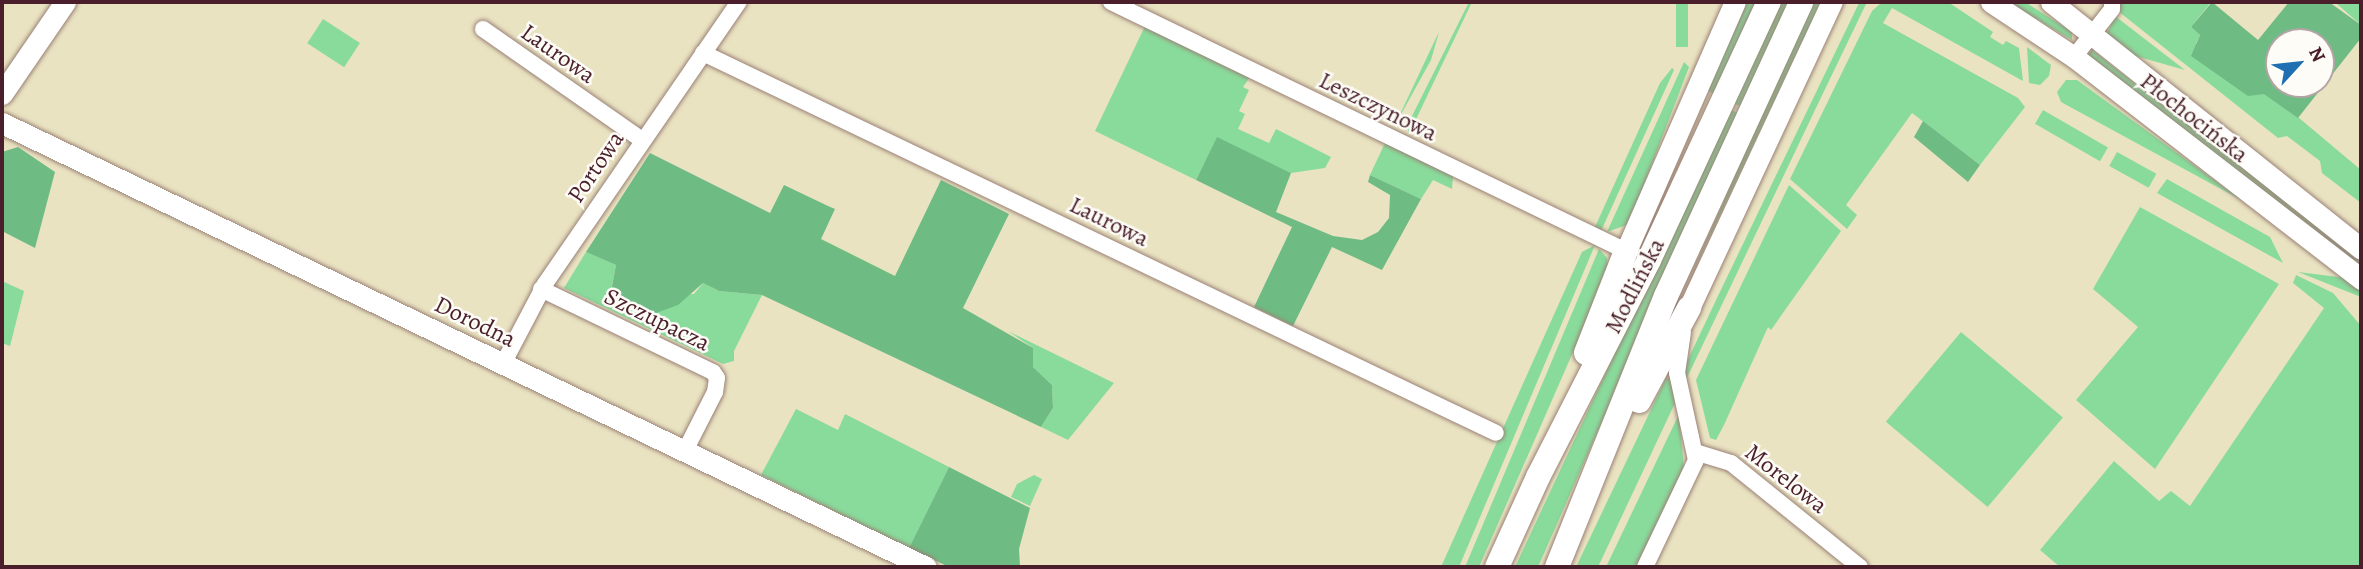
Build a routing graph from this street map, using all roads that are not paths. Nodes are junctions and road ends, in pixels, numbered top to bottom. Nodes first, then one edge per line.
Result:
1 (65, 2) edge
2 (739, 2) edge
3 (1111, 2) edge
4 (1735, 2) edge
5 (1769, 2) edge
6 (1801, 2) edge
7 (1832, 2) edge
8 (1846, 2) edge
9 (1991, 2) edge
10 (2051, 2) edge
11 (2112, 2) edge
12 (483, 29) dead end
13 (2092, 34) junction
14 (1812, 46) junction
15 (703, 53) junction
16 (2074, 57) junction
17 (2, 94) edge
18 (2, 123) edge
19 (642, 140) junction
20 (2361, 249) edge
21 (1626, 251) junction
22 (2361, 279) edge
23 (541, 289) junction
24 (1689, 308) junction
25 (503, 364) junction
26 (1496, 433) dead end
27 (685, 451) junction
28 (1695, 452) junction
29 (1538, 477) junction
30 (1588, 498) junction
31 (926, 567) edge
32 (1497, 567) edge
33 (1557, 567) edge
34 (1645, 567) edge
35 (1860, 567) edge

1 - 17 main road
2 - 15 street, Portowa
3 - 21 street, Leszczynowa
4 - 21 main road, Modlińska
5 - 29 main road, Modlińska
6 - 30 main road, Modlińska
7 - 14 main road
8 - 14 main road
9 - 16 main road, Płochocińska
10 - 13 main road, Płochocińska
11 - 13 street
12 - 19 street, Laurowa
13 - 16 street
13 - 20 main road, Płochocińska
14 - 24 main road
15 - 19 street, Portowa
15 - 26 street, Laurowa
16 - 22 main road, Płochocińska
18 - 25 main road, Dorodna
19 - 23 street, Portowa
21 - 29 main road
23 - 25 street, Portowa
23 - 27 street, Szczupacza
24 - 28 street
24 - 30 main road
25 - 27 main road, Dorodna
27 - 31 main road, Dorodna
28 - 34 street
28 - 35 street, Morelowa
29 - 32 main road, Modlińska
30 - 33 main road, Modlińska

